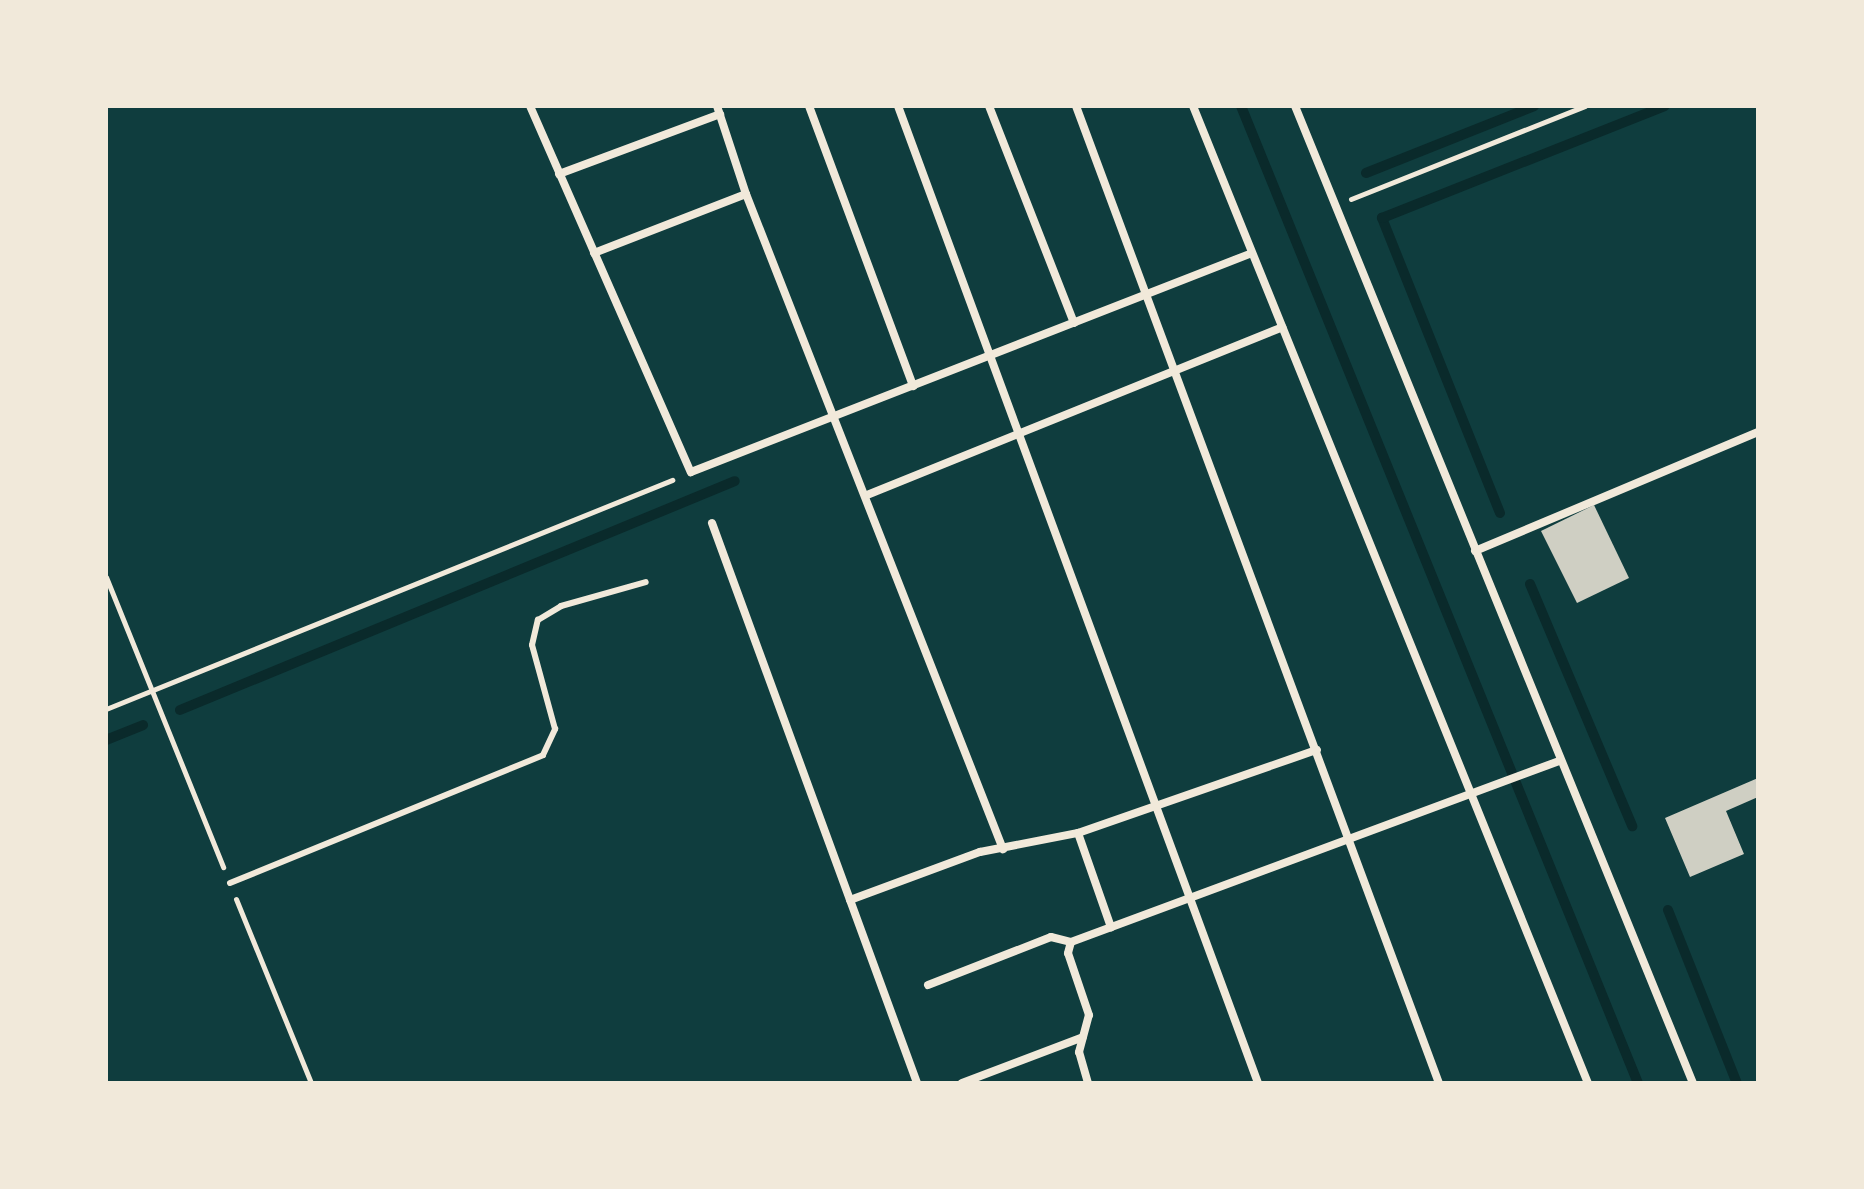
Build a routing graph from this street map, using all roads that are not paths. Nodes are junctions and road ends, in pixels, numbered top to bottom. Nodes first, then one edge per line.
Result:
1 (530, 106) edge
2 (809, 106) edge
3 (898, 106) edge
4 (989, 106) edge
5 (1076, 106) edge
6 (1193, 106) edge
7 (1295, 106) edge
8 (719, 110) edge
9 (559, 174) junction
10 (746, 194) junction
11 (594, 253) junction
12 (1252, 253) junction
13 (1147, 295) junction
14 (1074, 323) junction
15 (1282, 327) junction
16 (990, 356) junction
17 (1175, 370) junction
18 (913, 386) junction
19 (836, 416) junction
20 (1758, 432) edge
21 (1019, 433) junction
22 (867, 495) junction
23 (712, 523) dead end
24 (1475, 551) junction
25 (646, 582) dead end
26 (1317, 750) junction
27 (1559, 761) junction
28 (1472, 796) junction
29 (1157, 807) junction
30 (1078, 833) junction
31 (1351, 840) junction
32 (1003, 849) junction
33 (230, 883) road end
34 (1191, 898) junction
35 (850, 900) junction
36 (1111, 927) junction
37 (1071, 942) junction
38 (928, 985) dead end
39 (1083, 1037) junction
40 (917, 1083) edge
41 (962, 1083) edge
42 (1088, 1083) edge
43 (1258, 1083) edge
44 (1439, 1083) edge
45 (1588, 1083) edge
46 (1693, 1083) edge

1 - 9 street
2 - 18 street
3 - 16 street
4 - 14 street
5 - 13 street
6 - 12 street
7 - 24 street
8 - 9 street
8 - 10 street
9 - 11 street
10 - 11 street
10 - 19 street
11 - 19 street
12 - 13 street
12 - 15 street
13 - 14 street
13 - 17 street
14 - 16 street
15 - 17 street
15 - 28 street
16 - 18 street
16 - 21 street
17 - 21 street
17 - 26 street
18 - 19 street
19 - 22 street
20 - 24 street
21 - 22 street
21 - 29 street
22 - 32 street
23 - 35 street
24 - 27 street
25 - 33 lane
26 - 29 street
26 - 31 street
27 - 28 street
27 - 46 street
28 - 31 street
28 - 45 street
29 - 30 street
29 - 34 street
30 - 32 street
30 - 36 street
31 - 34 street
31 - 44 street
32 - 35 street
34 - 36 street
34 - 43 street
35 - 40 street
36 - 37 street
37 - 38 street
37 - 39 street
39 - 41 street
39 - 42 street

